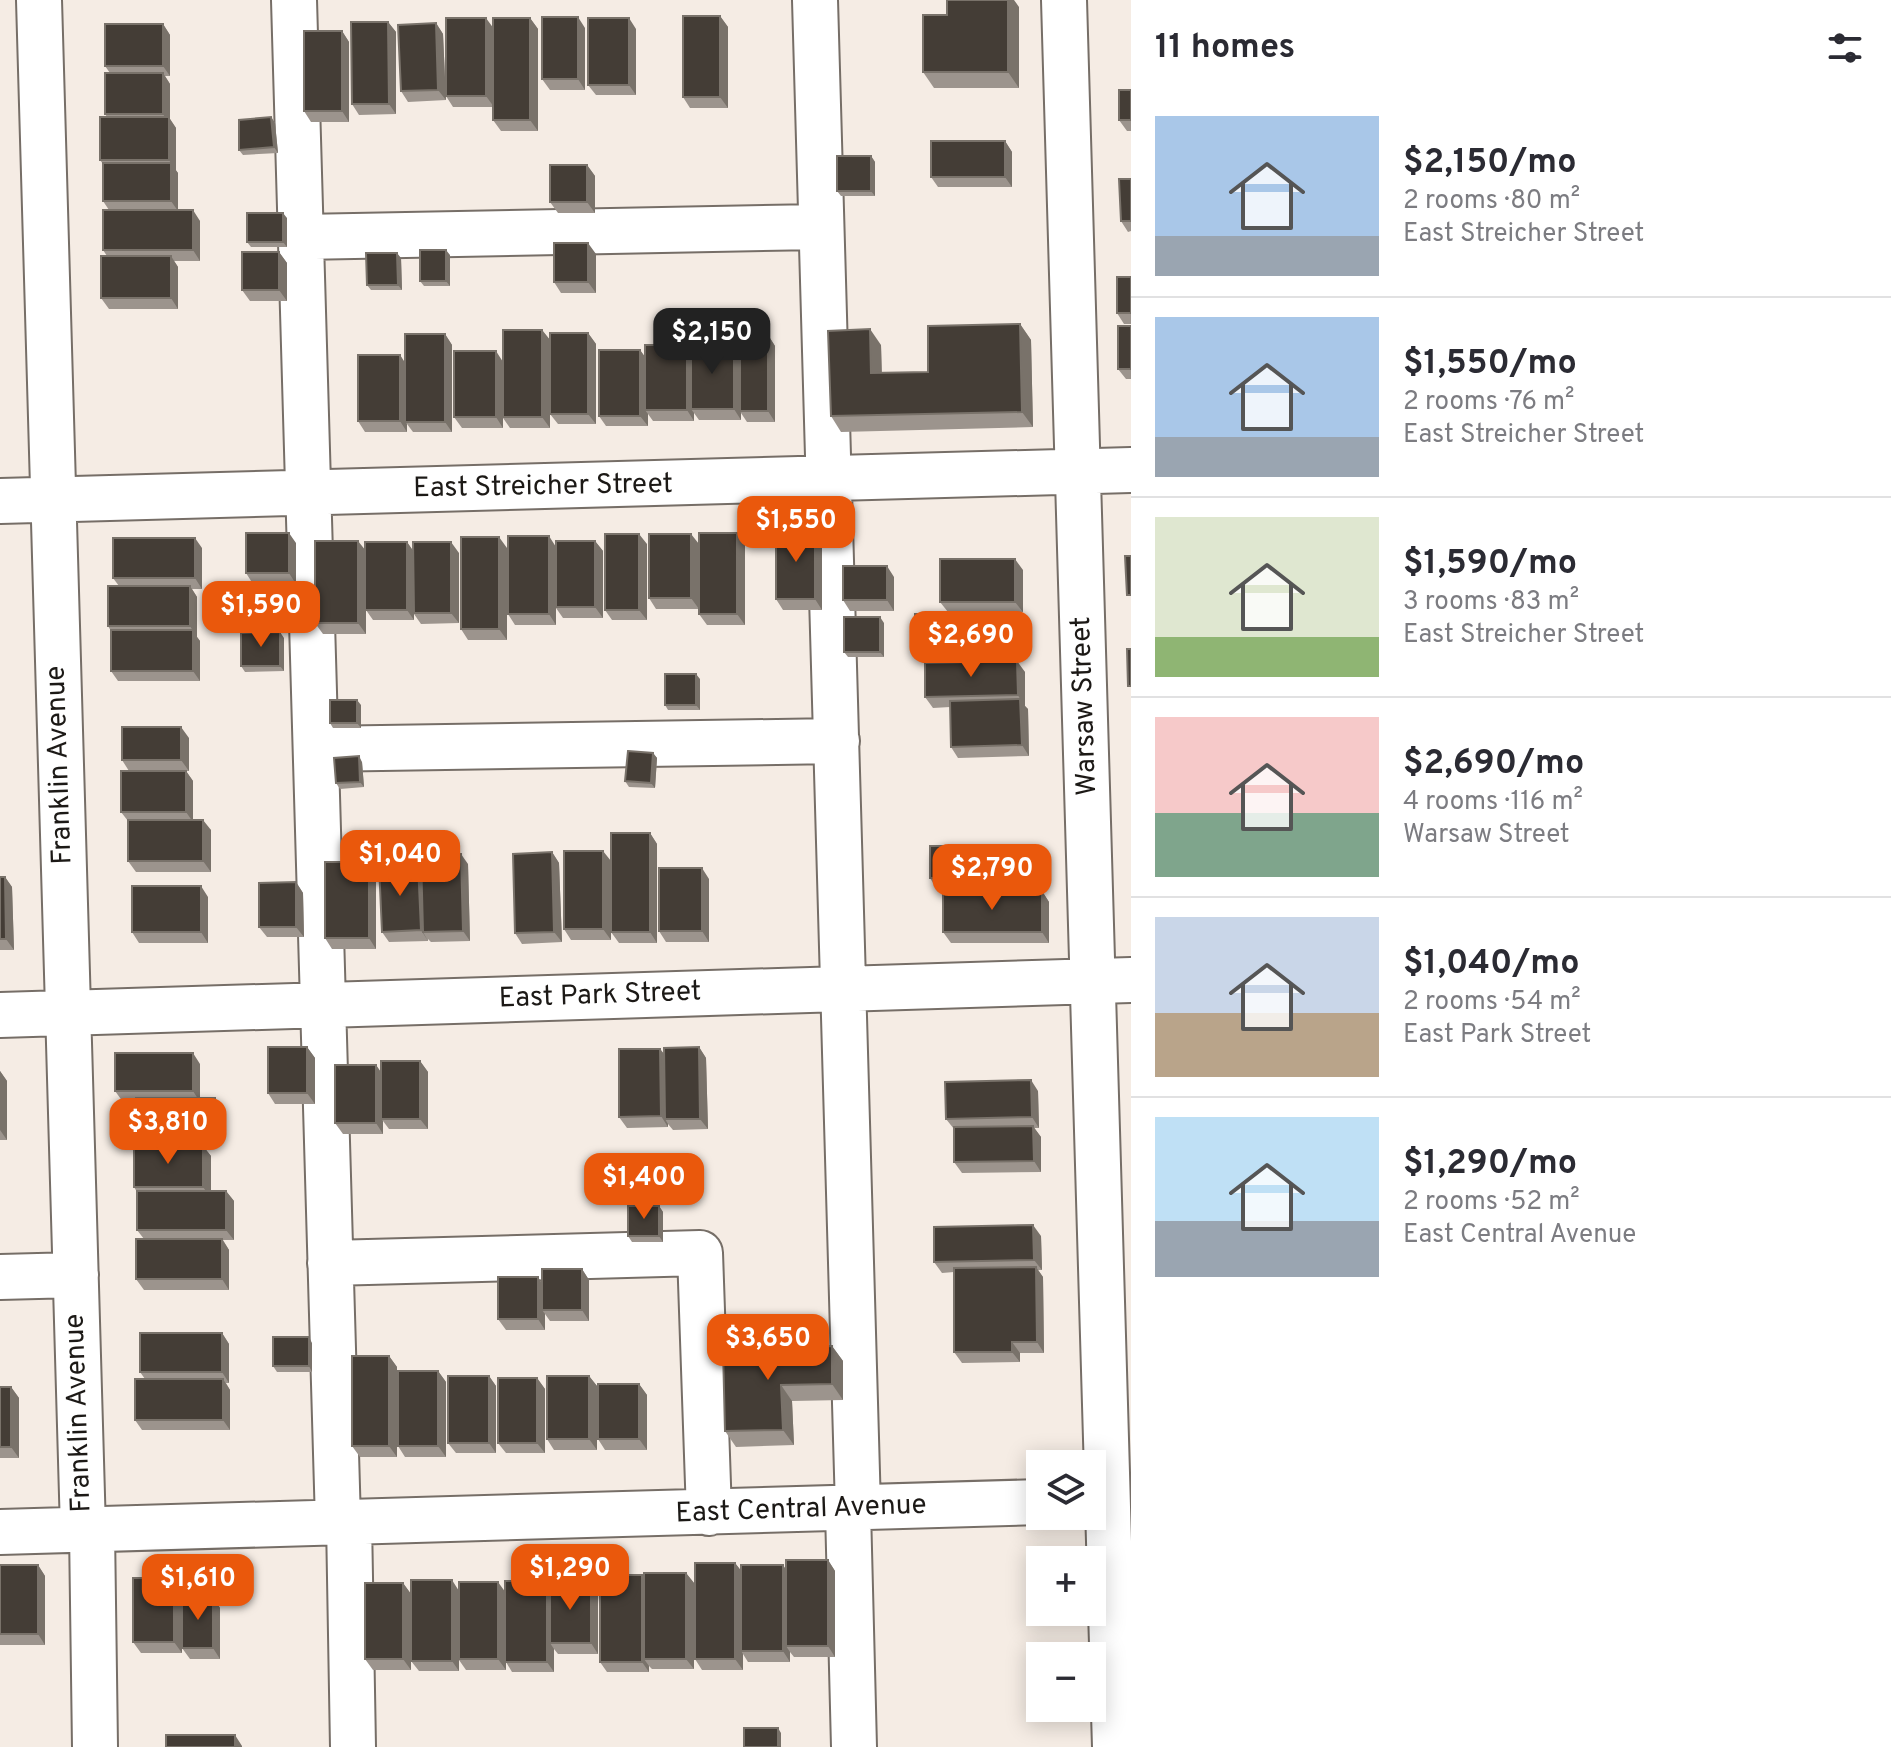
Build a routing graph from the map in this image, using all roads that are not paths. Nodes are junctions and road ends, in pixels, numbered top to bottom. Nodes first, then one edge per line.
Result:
1 (39, 0) edge
2 (294, 0) edge
3 (815, 0) edge
4 (1064, 0) edge
5 (820, 227) junction
6 (302, 237) junction
7 (1131, 470) edge
8 (1079, 472) junction
9 (829, 480) junction
10 (310, 493) junction
11 (0, 501) edge
12 (51, 501) junction
13 (837, 741) junction
14 (317, 749) junction
15 (1112, 981) edge
16 (844, 988) junction
17 (325, 1003) junction
18 (69, 1014) junction
19 (0, 1015) edge
20 (330, 1263) junction
21 (76, 1275) junction
22 (0, 1277) edge
23 (1110, 1500) edge
24 (1026, 1503) edge
25 (853, 1509) junction
26 (709, 1513) junction
27 (343, 1521) junction
28 (87, 1530) junction
29 (0, 1532) edge
30 (95, 1747) edge
31 (353, 1747) edge
32 (854, 1747) edge
33 (1115, 1747) edge

1 - 12 street, Franklin Avenue
2 - 6 street
3 - 5 street
4 - 8 street, Warsaw Street
5 - 6 street
5 - 9 street
6 - 10 street
7 - 8 street, East Streicher Street
8 - 9 street, East Streicher Street
8 - 15 street, Warsaw Street
9 - 10 street, East Streicher Street
9 - 13 street
10 - 12 street, East Streicher Street
10 - 14 street
11 - 12 street, East Streicher Street
12 - 18 street, Franklin Avenue
13 - 14 street
13 - 16 street
14 - 17 street
15 - 16 street, East Park Street
15 - 23 street, Warsaw Street
16 - 17 street, East Park Street
16 - 25 street
17 - 18 street, East Park Street
17 - 20 street
18 - 19 street, East Park Street
18 - 21 street, Franklin Avenue
20 - 26 street
20 - 27 street
21 - 22 street
21 - 28 street, Franklin Avenue
23 - 33 street, Warsaw Street
24 - 25 street, East Central Avenue
25 - 26 street, East Central Avenue
25 - 32 street
26 - 27 street, East Central Avenue
27 - 28 street, East Central Avenue
27 - 31 street
28 - 29 street, East Central Avenue
28 - 30 street, Franklin Avenue

